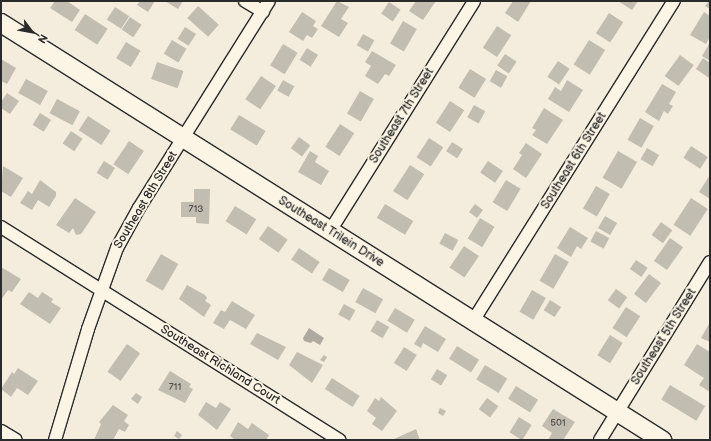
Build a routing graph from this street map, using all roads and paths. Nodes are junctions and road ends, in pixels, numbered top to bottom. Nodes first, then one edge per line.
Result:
1 (245, 1) edge
2 (269, 1) edge
3 (474, 1) edge
4 (674, 1) edge
5 (262, 12) junction
6 (1, 23) edge
7 (183, 138) junction
8 (1, 227) edge
9 (330, 231) junction
10 (710, 262) edge
11 (101, 290) junction
12 (474, 321) junction
13 (617, 412) junction
14 (1, 431) edge
15 (16, 440) edge
16 (55, 440) edge
17 (339, 440) edge
18 (600, 440) edge
19 (662, 440) edge

1 - 5 street
2 - 5 street, Southeast 8th Street
3 - 9 street, Southeast 7th Street
4 - 12 street, Southeast 6th Street
5 - 7 street, Southeast 8th Street
6 - 7 street, Southeast Trilein Drive
7 - 9 street, Southeast Trilein Drive
7 - 11 street, Southeast 8th Street
8 - 11 street, Southeast Richland Court
9 - 12 street, Southeast Trilein Drive
10 - 13 street, Southeast 5th Street
11 - 16 street, Southeast 8th Street
11 - 17 street, Southeast Richland Court
12 - 13 street, Southeast Trilein Drive
13 - 18 street, Southeast 5th Street
13 - 19 street, Southeast Trilein Drive
14 - 15 street

